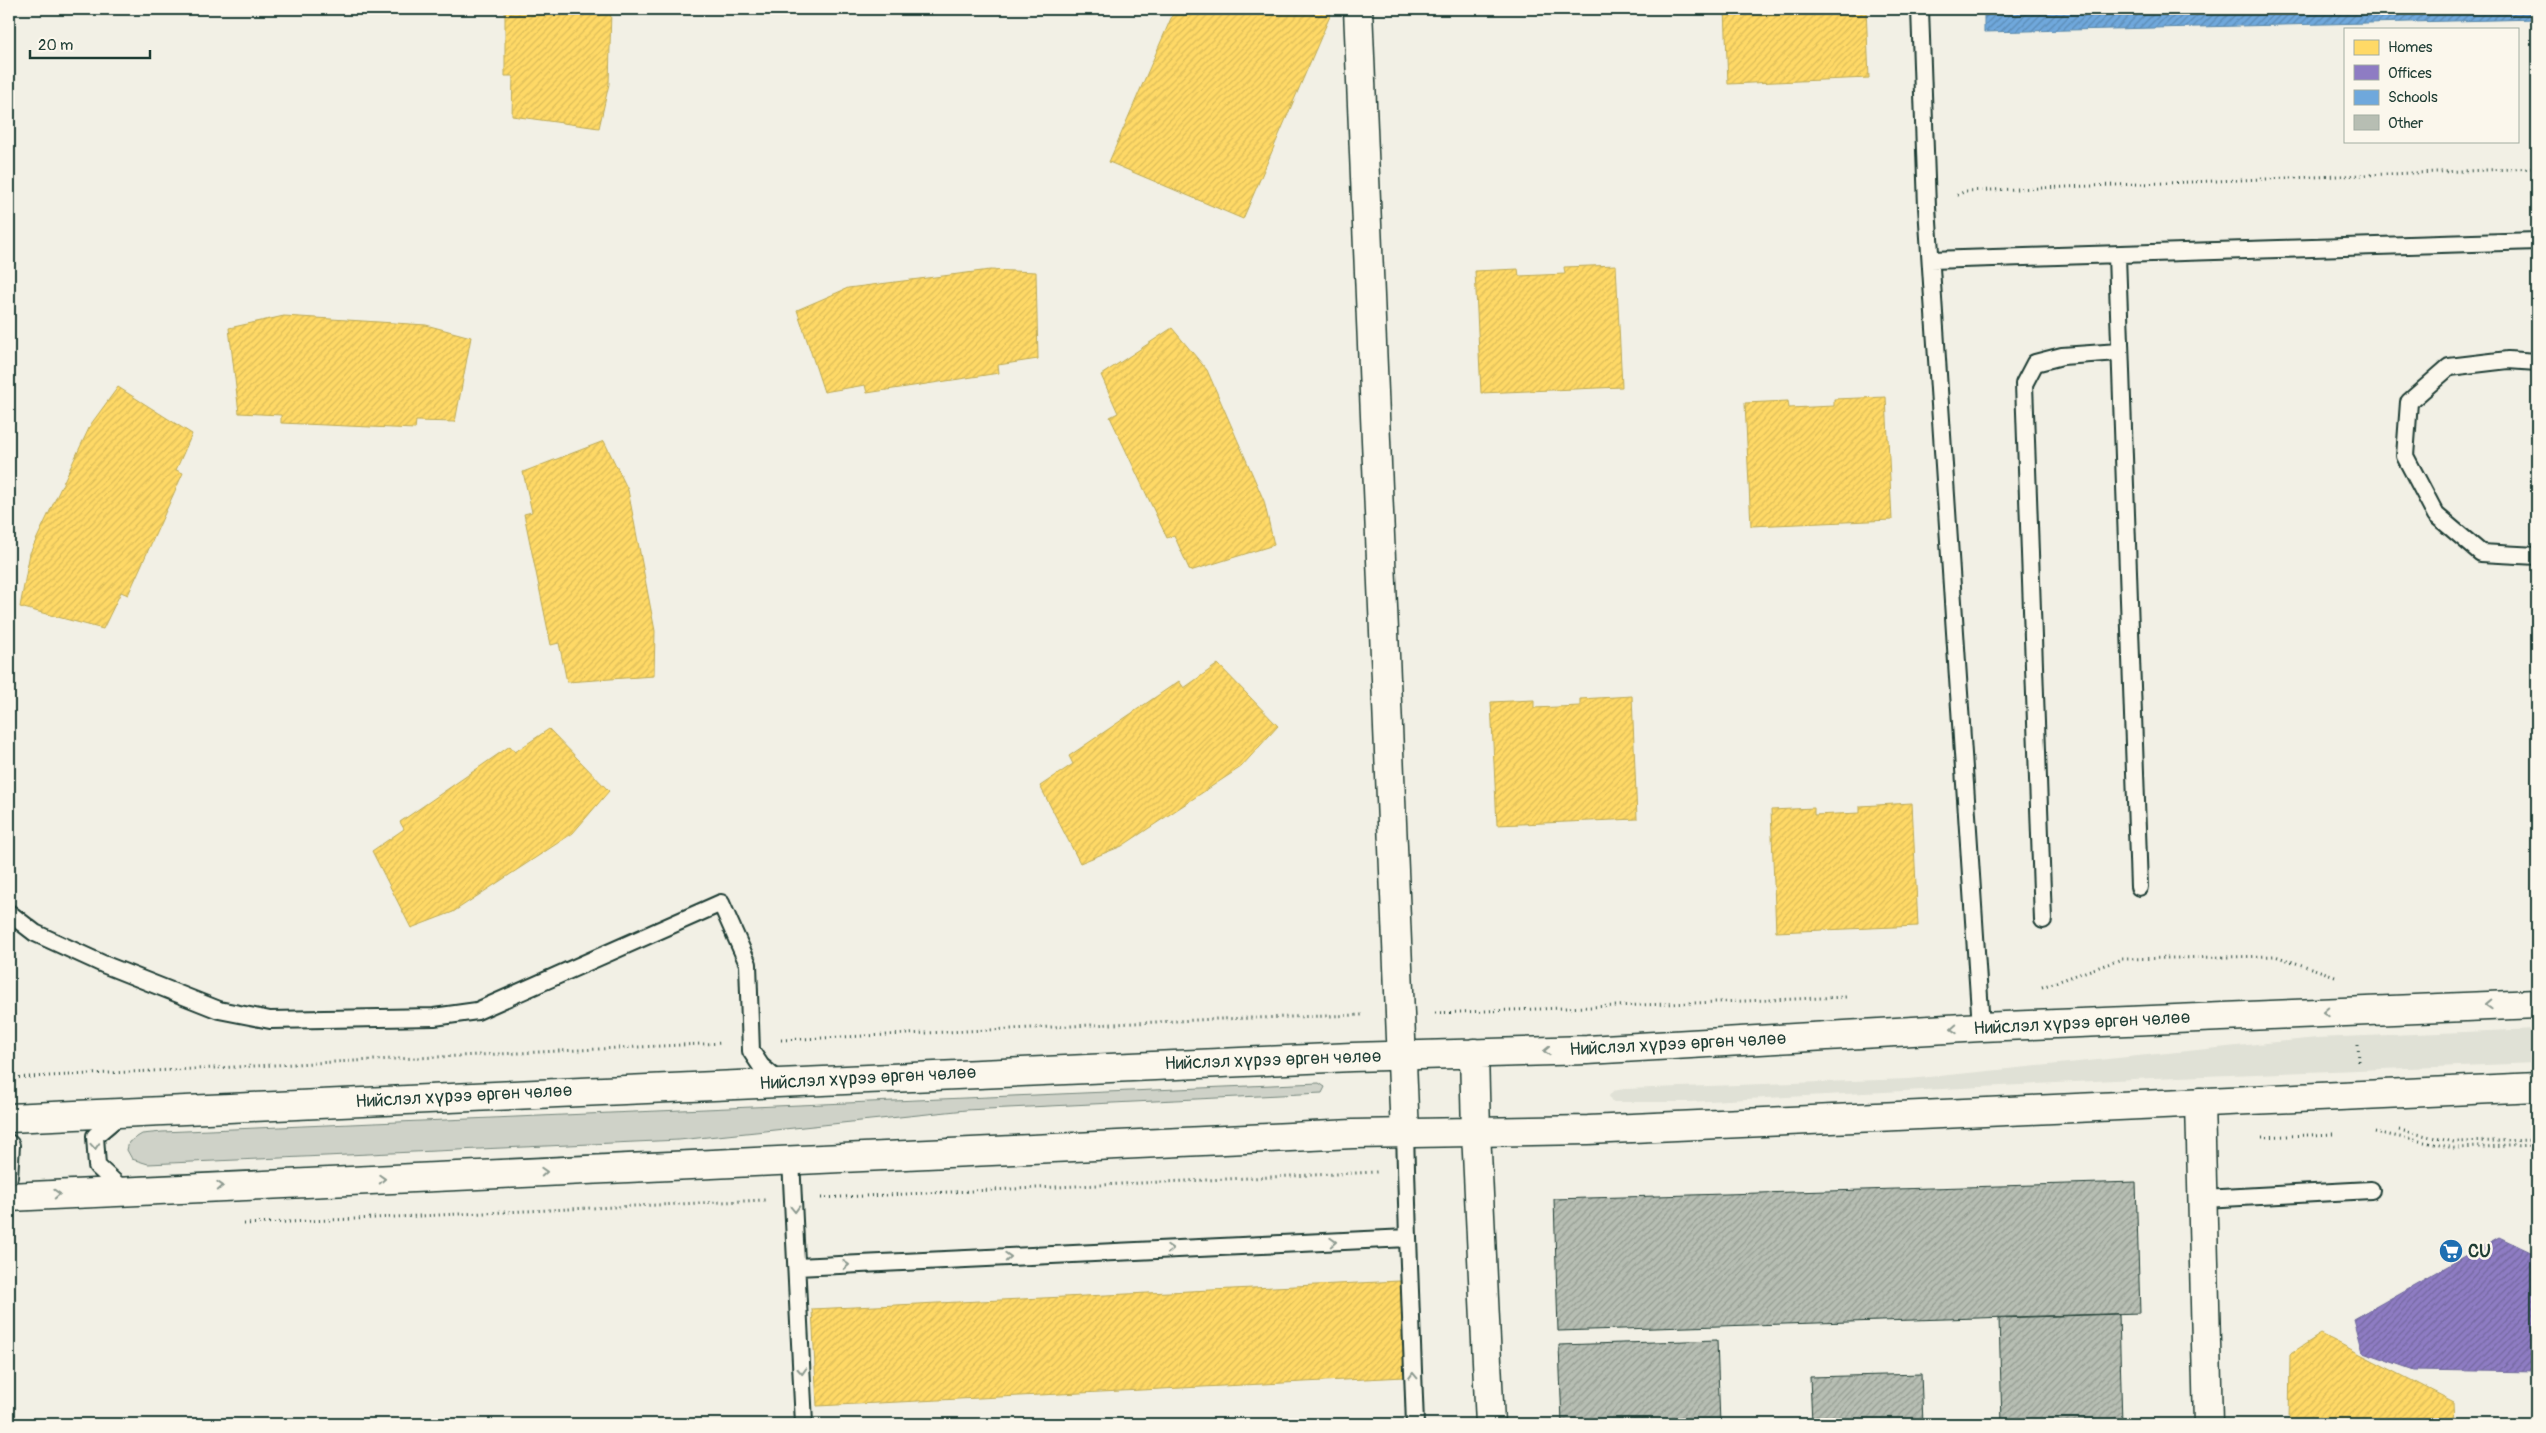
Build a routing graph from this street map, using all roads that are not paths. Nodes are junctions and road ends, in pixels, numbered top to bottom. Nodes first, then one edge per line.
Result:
1 (1358, 9) edge
2 (1920, 9) edge
3 (2537, 241) edge
4 (2117, 256) junction
5 (1931, 260) junction
6 (2120, 352) junction
7 (2537, 362) edge
8 (2537, 556) edge
9 (2139, 887) dead end
10 (9, 913) edge
11 (2043, 920) dead end
12 (2537, 1004) edge
13 (1981, 1027) junction
14 (1474, 1053) junction
15 (1401, 1055) junction
16 (780, 1082) junction
17 (2537, 1086) edge
18 (2200, 1102) junction
19 (124, 1111) junction
20 (9, 1118) edge
21 (1476, 1132) junction
22 (1404, 1134) junction
23 (9, 1143) edge
24 (791, 1160) junction
25 (9, 1177) edge
26 (123, 1190) junction
27 (2371, 1190) dead end
28 (9, 1197) edge
29 (2203, 1199) junction
30 (1408, 1238) junction
31 (797, 1267) junction
32 (804, 1424) edge
33 (1415, 1424) edge
34 (1490, 1424) edge
35 (2208, 1424) edge

1 - 15 main road
2 - 5 lane
3 - 4 lane
4 - 5 lane
4 - 6 lane
5 - 13 lane
6 - 9 lane
6 - 11 lane
7 - 8 lane
10 - 16 lane
12 -> 13 main road, Нийслэл хүрээ өргөн чөлөө
13 -> 14 main road, Нийслэл хүрээ өргөн чөлөө
14 - 15 main road, Нийслэл хүрээ өргөн чөлөө
14 - 21 main road
15 - 16 main road, Нийслэл хүрээ өргөн чөлөө
15 - 22 main road
16 - 19 main road, Нийслэл хүрээ өргөн чөлөө
17 - 18 main road
18 - 21 main road
18 - 29 main road
19 - 20 main road, Нийслэл хүрээ өргөн чөлөө
19 -> 26 lane
21 - 22 main road
21 - 34 main road
22 - 24 main road
22 - 30 lane
23 - 25 lane
26 -> 24 main road
24 -> 31 lane
28 -> 26 main road
27 - 29 lane
29 - 35 main road
31 -> 30 lane
33 -> 30 lane
31 -> 32 lane

